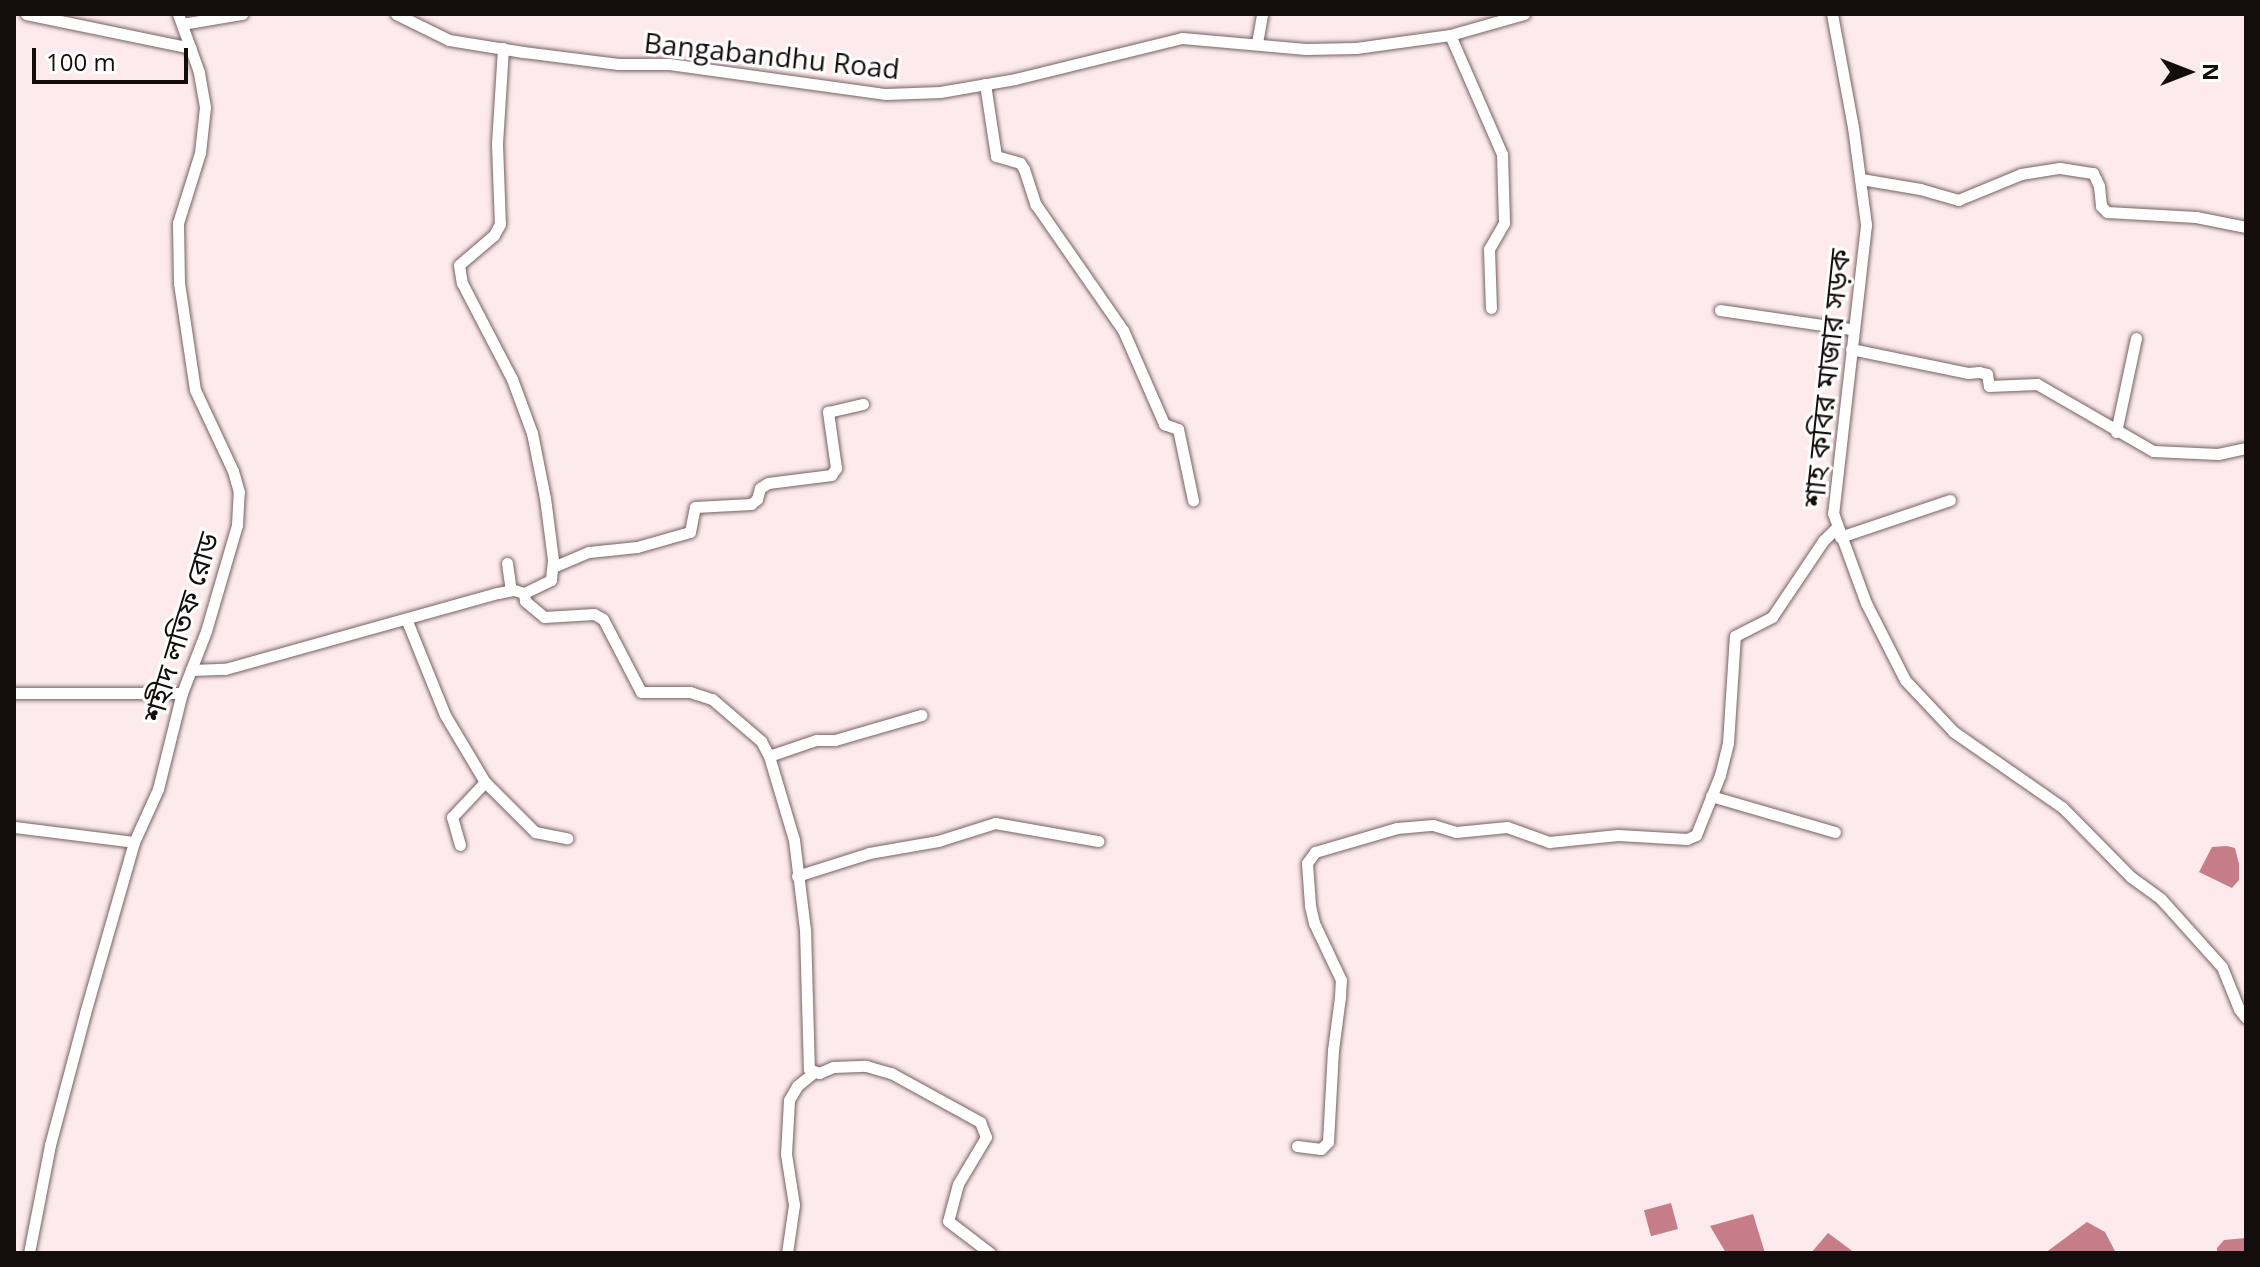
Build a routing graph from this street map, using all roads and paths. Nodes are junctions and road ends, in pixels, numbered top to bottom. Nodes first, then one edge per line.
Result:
1 (26, 14) edge
2 (242, 14) edge
3 (396, 14) edge
4 (1262, 14) edge
5 (1524, 14) edge
6 (1832, 14) edge
7 (180, 19) edge
8 (1450, 35) junction
9 (1257, 43) junction
10 (191, 48) junction
11 (503, 48) junction
12 (985, 84) junction
13 (1861, 179) junction
14 (2246, 227) edge
15 (1491, 308) dead end
16 (1720, 310) dead end
17 (1851, 329) junction
18 (2136, 338) dead end
19 (1851, 349) junction
20 (863, 404) dead end
21 (2116, 432) junction
22 (2246, 448) edge
23 (1193, 500) dead end
24 (1950, 500) dead end
25 (1838, 532) junction
26 (507, 563) dead end
27 (553, 567) junction
28 (511, 590) junction
29 (524, 593) junction
30 (407, 621) junction
31 (191, 670) junction
32 (14, 693) edge
33 (182, 693) junction
34 (921, 715) dead end
35 (769, 756) junction
36 (485, 782) junction
37 (1711, 796) junction
38 (14, 827) edge
39 (1835, 832) dead end
40 (567, 838) dead end
41 (1098, 841) dead end
42 (134, 842) junction
43 (460, 845) dead end
44 (797, 876) junction
45 (2246, 1018) edge
46 (813, 1073) junction
47 (1297, 1146) dead end
48 (29, 1253) edge
49 (787, 1253) edge
50 (990, 1253) edge

1 - 10 street
2 - 7 street
3 - 11 street, Bangabandhu Road
4 - 9 street
5 - 8 street, Bangabandhu Road
6 - 13 street, শাহ কবির মাজার সড়ক
7 - 10 street, শহীদ লতিফ রোড
8 - 9 street, Bangabandhu Road
8 - 15 street
9 - 12 street, Bangabandhu Road
10 - 31 street, শহীদ লতিফ রোড
11 - 12 street, Bangabandhu Road
11 - 27 street
12 - 23 street
13 - 14 street
13 - 17 street, শাহ কবির মাজার সড়ক
16 - 17 street
17 - 19 street, শাহ কবির মাজার সড়ক
18 - 21 street
19 - 21 street
19 - 25 street, শাহ কবির মাজার সড়ক
20 - 27 street
21 - 22 street
24 - 25 street
25 - 37 street
25 - 45 street, শাহ কবির মাজার সড়ক
26 - 28 street
27 - 29 street
28 - 29 street
28 - 30 street
29 - 35 street
30 - 31 street
30 - 36 street
31 - 33 street, শহীদ লতিফ রোড
32 - 33 street
33 - 42 street, শহীদ লতিফ রোড
34 - 35 street
35 - 44 street
36 - 40 street
36 - 43 street
37 - 39 street
37 - 47 street
38 - 42 street
41 - 44 street
42 - 48 street, শহীদ লতিফ রোড
44 - 46 street
46 - 49 street
46 - 50 street

